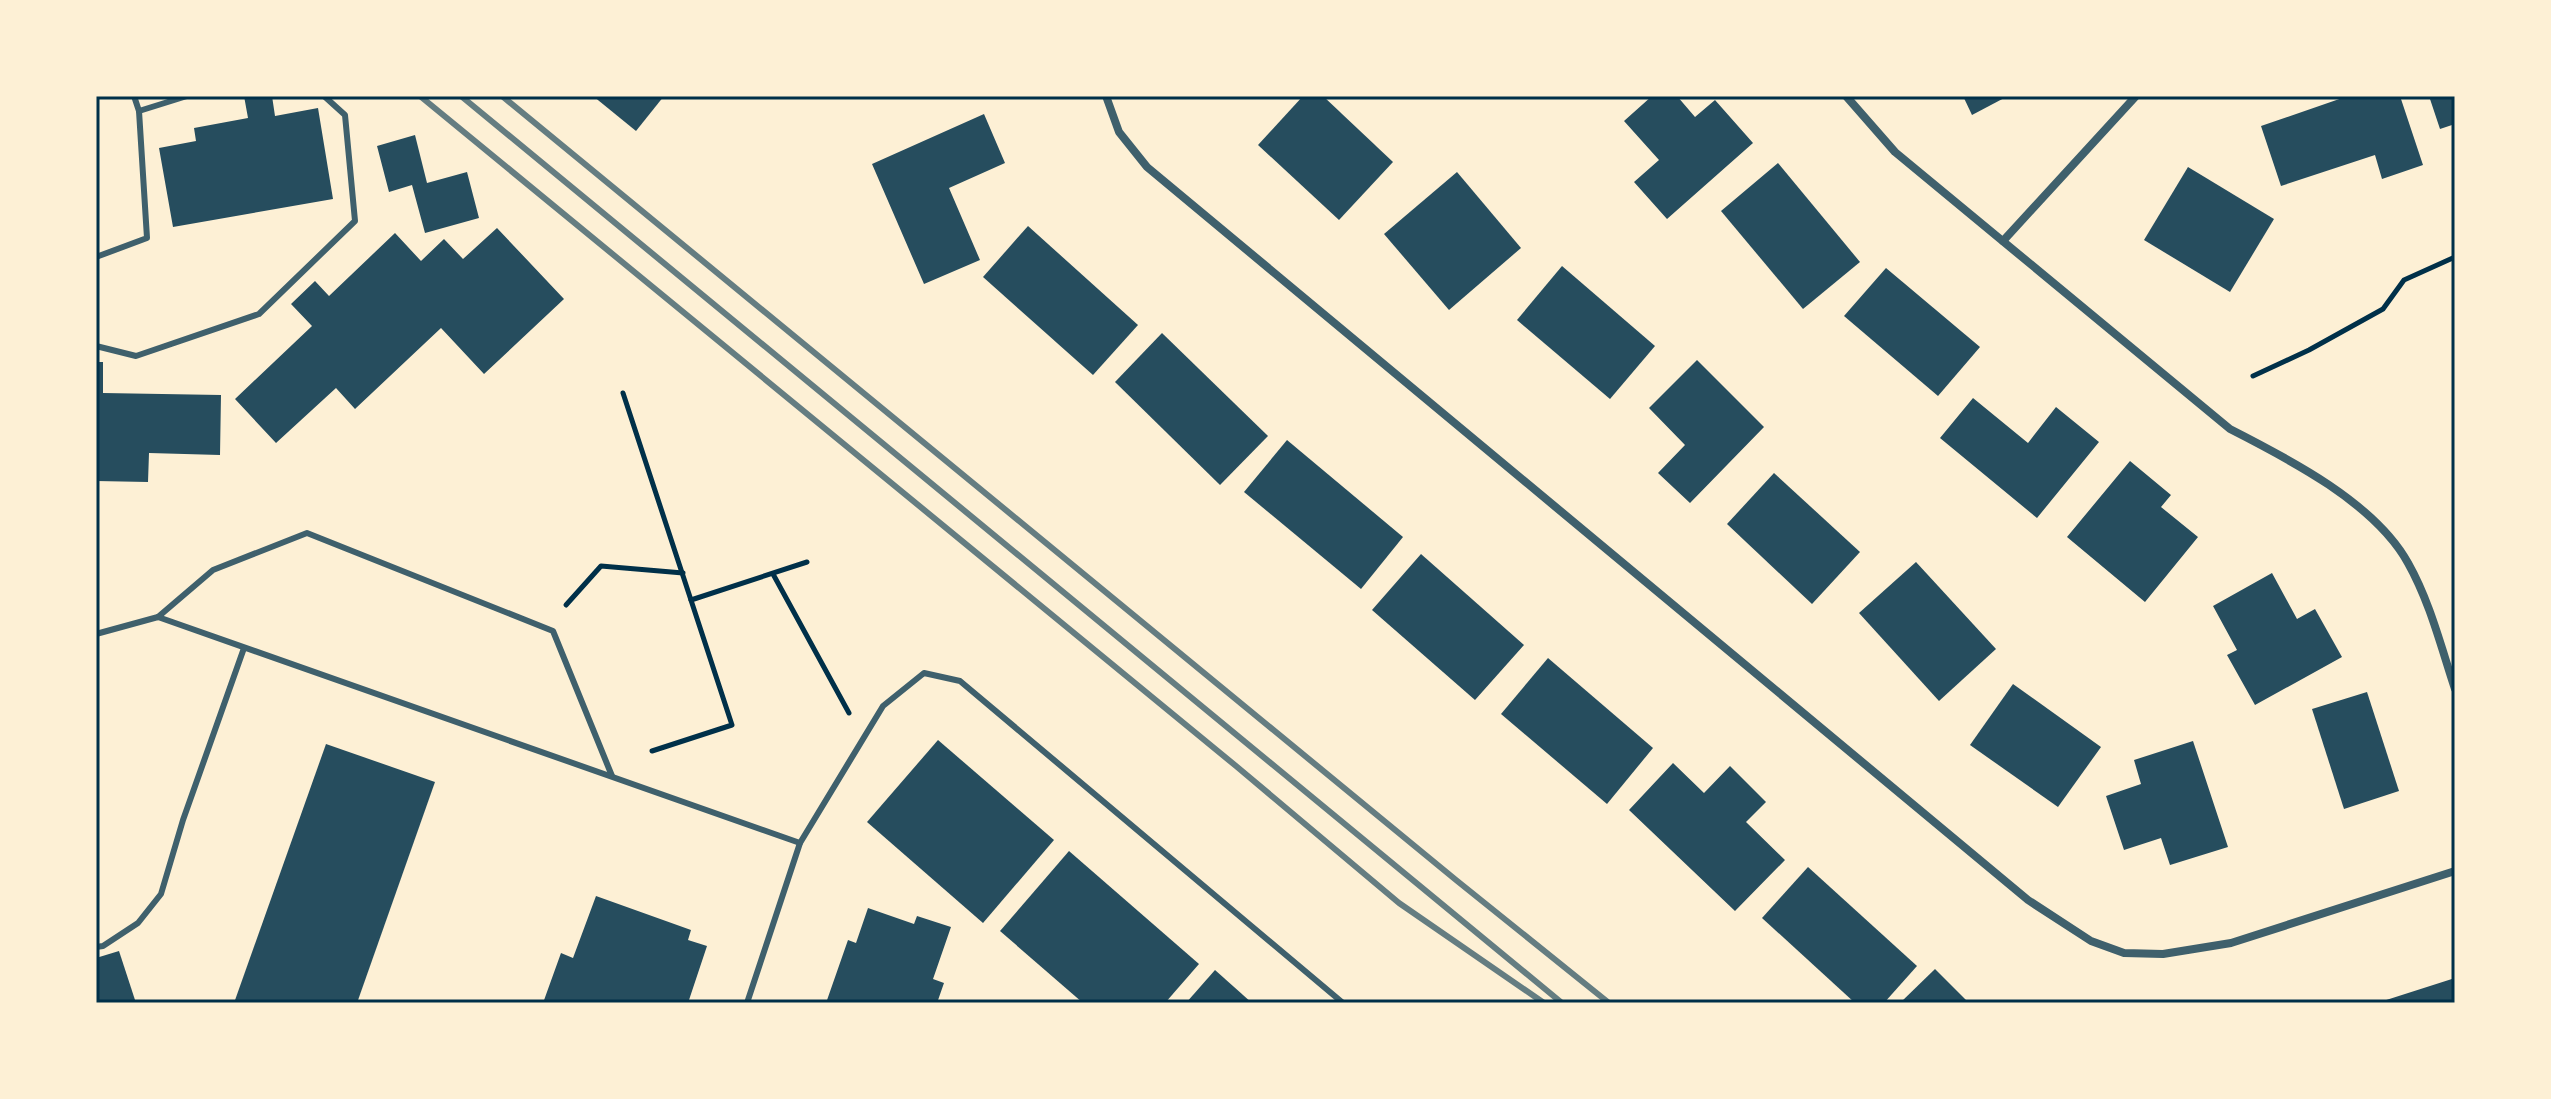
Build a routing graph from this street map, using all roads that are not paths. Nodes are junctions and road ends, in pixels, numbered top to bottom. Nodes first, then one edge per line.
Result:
1 (134, 96) edge
2 (187, 96) edge
3 (324, 96) edge
4 (1106, 96) edge
5 (1846, 96) edge
6 (2136, 96) edge
7 (139, 111) junction
8 (2003, 241) junction
9 (96, 257) edge
10 (96, 346) edge
11 (158, 617) junction
12 (96, 634) edge
13 (244, 648) junction
14 (2455, 689) edge
15 (612, 776) junction
16 (800, 843) junction
17 (2455, 871) edge
18 (96, 947) edge
19 (747, 1003) edge
20 (1343, 1003) edge

1 - 7 lane
2 - 7 lane
3 - 10 lane
4 - 17 street
5 - 8 street
6 - 8 street
7 - 9 lane
8 - 14 street
11 - 12 lane
11 - 13 lane
11 - 15 lane
13 - 15 lane
13 - 18 lane
15 - 16 lane
16 - 19 lane
16 - 20 lane

